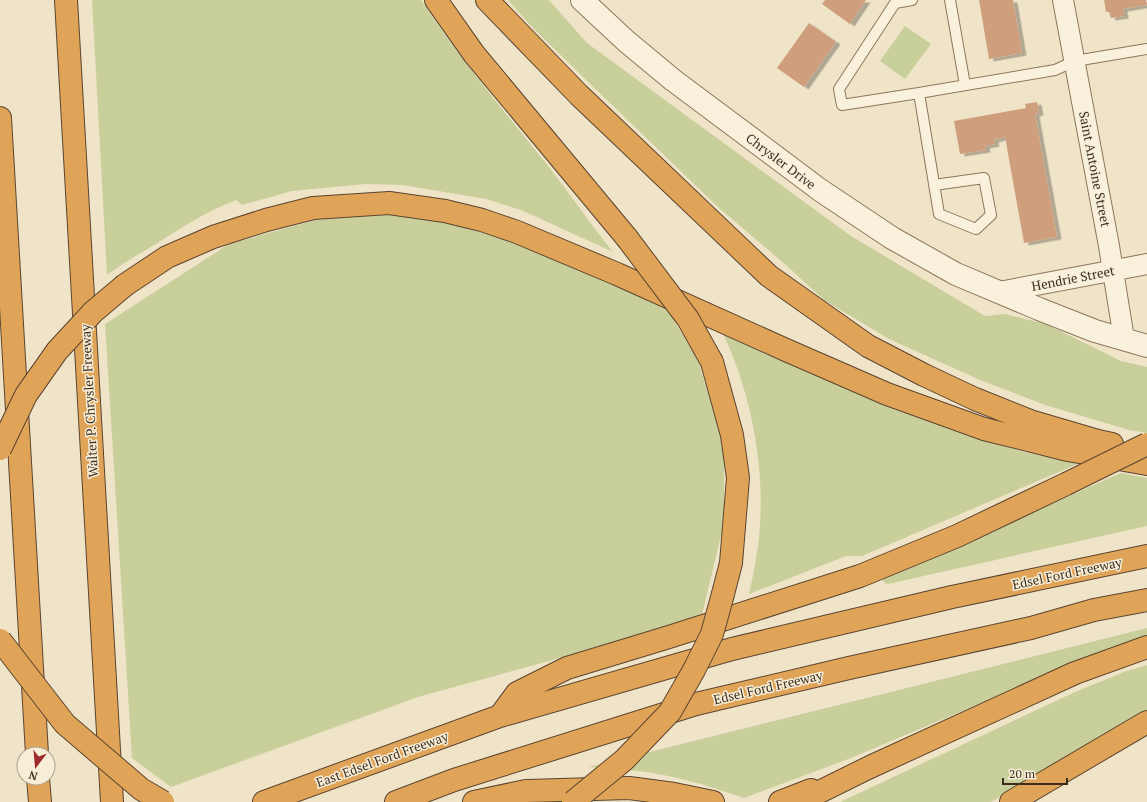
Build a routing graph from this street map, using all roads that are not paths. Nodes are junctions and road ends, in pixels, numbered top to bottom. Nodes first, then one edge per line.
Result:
1 (66, 0) edge
2 (436, 0) edge
3 (487, 0) edge
4 (582, 0) edge
5 (912, 0) edge
6 (950, 0) edge
7 (1063, 0) edge
8 (1147, 49) edge
9 (1074, 61) junction
10 (965, 85) junction
11 (919, 94) junction
12 (0, 118) edge
13 (934, 185) junction
14 (1147, 264) edge
15 (1113, 270) junction
16 (999, 292) junction
17 (1124, 339) junction
18 (1147, 346) edge
19 (1147, 444) edge
20 (0, 450) edge
21 (1147, 450) edge
22 (1147, 464) edge
23 (1147, 556) edge
24 (1147, 600) edge
25 (0, 640) edge
26 (1147, 648) edge
27 (500, 716) junction
28 (1147, 722) edge
29 (37, 746) edge
30 (870, 766) junction
31 (39, 786) edge
32 (40, 802) edge
33 (112, 802) edge
34 (163, 802) edge
35 (264, 802) edge
36 (396, 802) edge
37 (474, 802) edge
38 (573, 802) edge
39 (713, 802) edge
40 (780, 802) edge
41 (799, 802) edge
42 (1012, 802) edge

1 - 33 highway, Walter P. Chrysler Freeway
2 - 38 highway, bridge
3 - 21 highway
4 - 16 street, Chrysler Drive
5 - 11 lane
6 - 10 lane
7 - 9 street, Saint Antoine Street
8 - 9 lane
9 - 10 lane
9 - 15 street, Saint Antoine Street
10 - 11 lane
11 - 13 lane
12 - 29 highway
13 - 13 lane
14 - 15 street, Hendrie Street
15 - 16 street, Hendrie Street
15 - 17 street, Saint Antoine Street
16 - 17 street
17 - 18 street
19 - 27 highway, bridge
20 - 22 highway, bridge
23 - 27 highway, Edsel Ford Freeway
24 - 36 highway, Edsel Ford Freeway
25 - 34 highway, bridge
26 - 30 highway
27 - 35 highway, East Edsel Ford Freeway
28 - 42 highway
30 - 40 highway
30 - 41 highway
31 - 32 highway
37 - 39 highway

